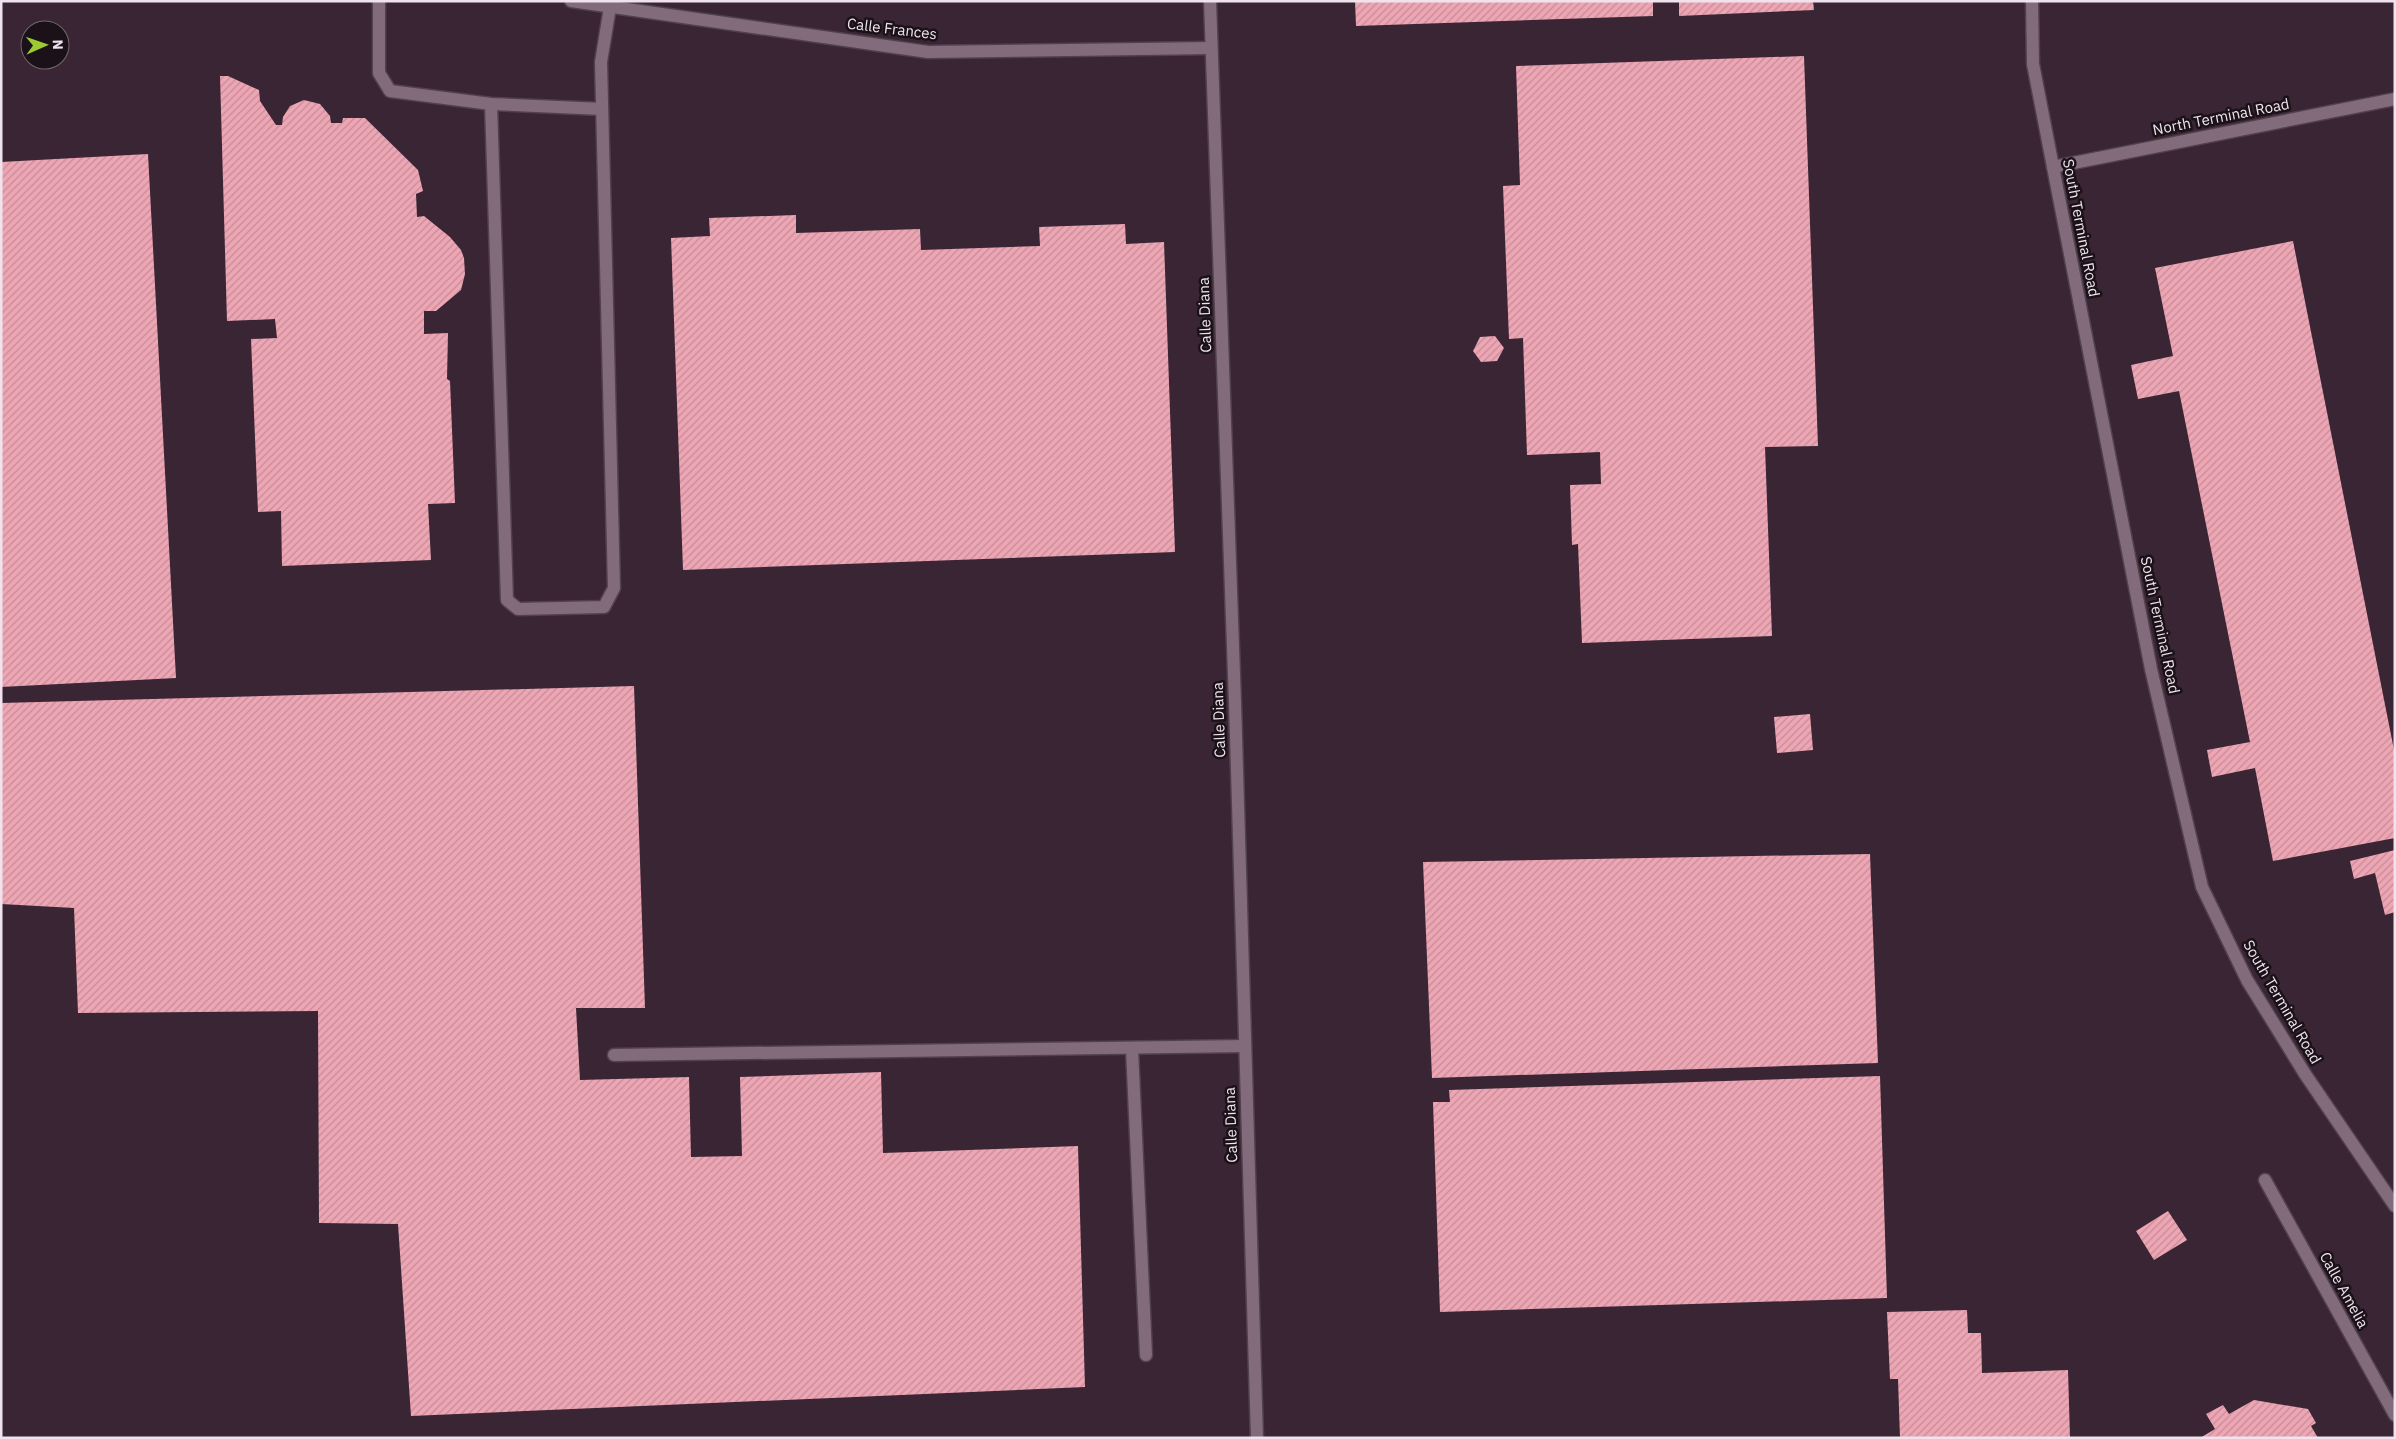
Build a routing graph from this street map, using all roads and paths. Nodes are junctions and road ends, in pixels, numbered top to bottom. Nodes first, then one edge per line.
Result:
1 (379, 1) edge
2 (571, 1) edge
3 (1210, 1) edge
4 (2032, 1) edge
5 (610, 7) junction
6 (1211, 48) junction
7 (2395, 99) edge
8 (491, 104) junction
9 (602, 109) junction
10 (2053, 167) junction
11 (1245, 1046) junction
12 (1132, 1048) junction
13 (614, 1055) dead end
14 (2265, 1180) dead end
15 (2395, 1206) edge
16 (1146, 1356) dead end
17 (2395, 1415) edge
18 (1257, 1438) edge

1 - 8 street
2 - 5 street, Calle Frances
3 - 6 street, Calle Diana
4 - 10 street, South Terminal Road
5 - 6 street, Calle Frances
5 - 9 street
6 - 11 street, Calle Diana
7 - 10 street, North Terminal Road
8 - 9 street
8 - 9 street
10 - 15 street, South Terminal Road
11 - 12 street
11 - 18 street, Calle Diana
12 - 13 street
12 - 16 street
14 - 17 street, Calle Amelia

